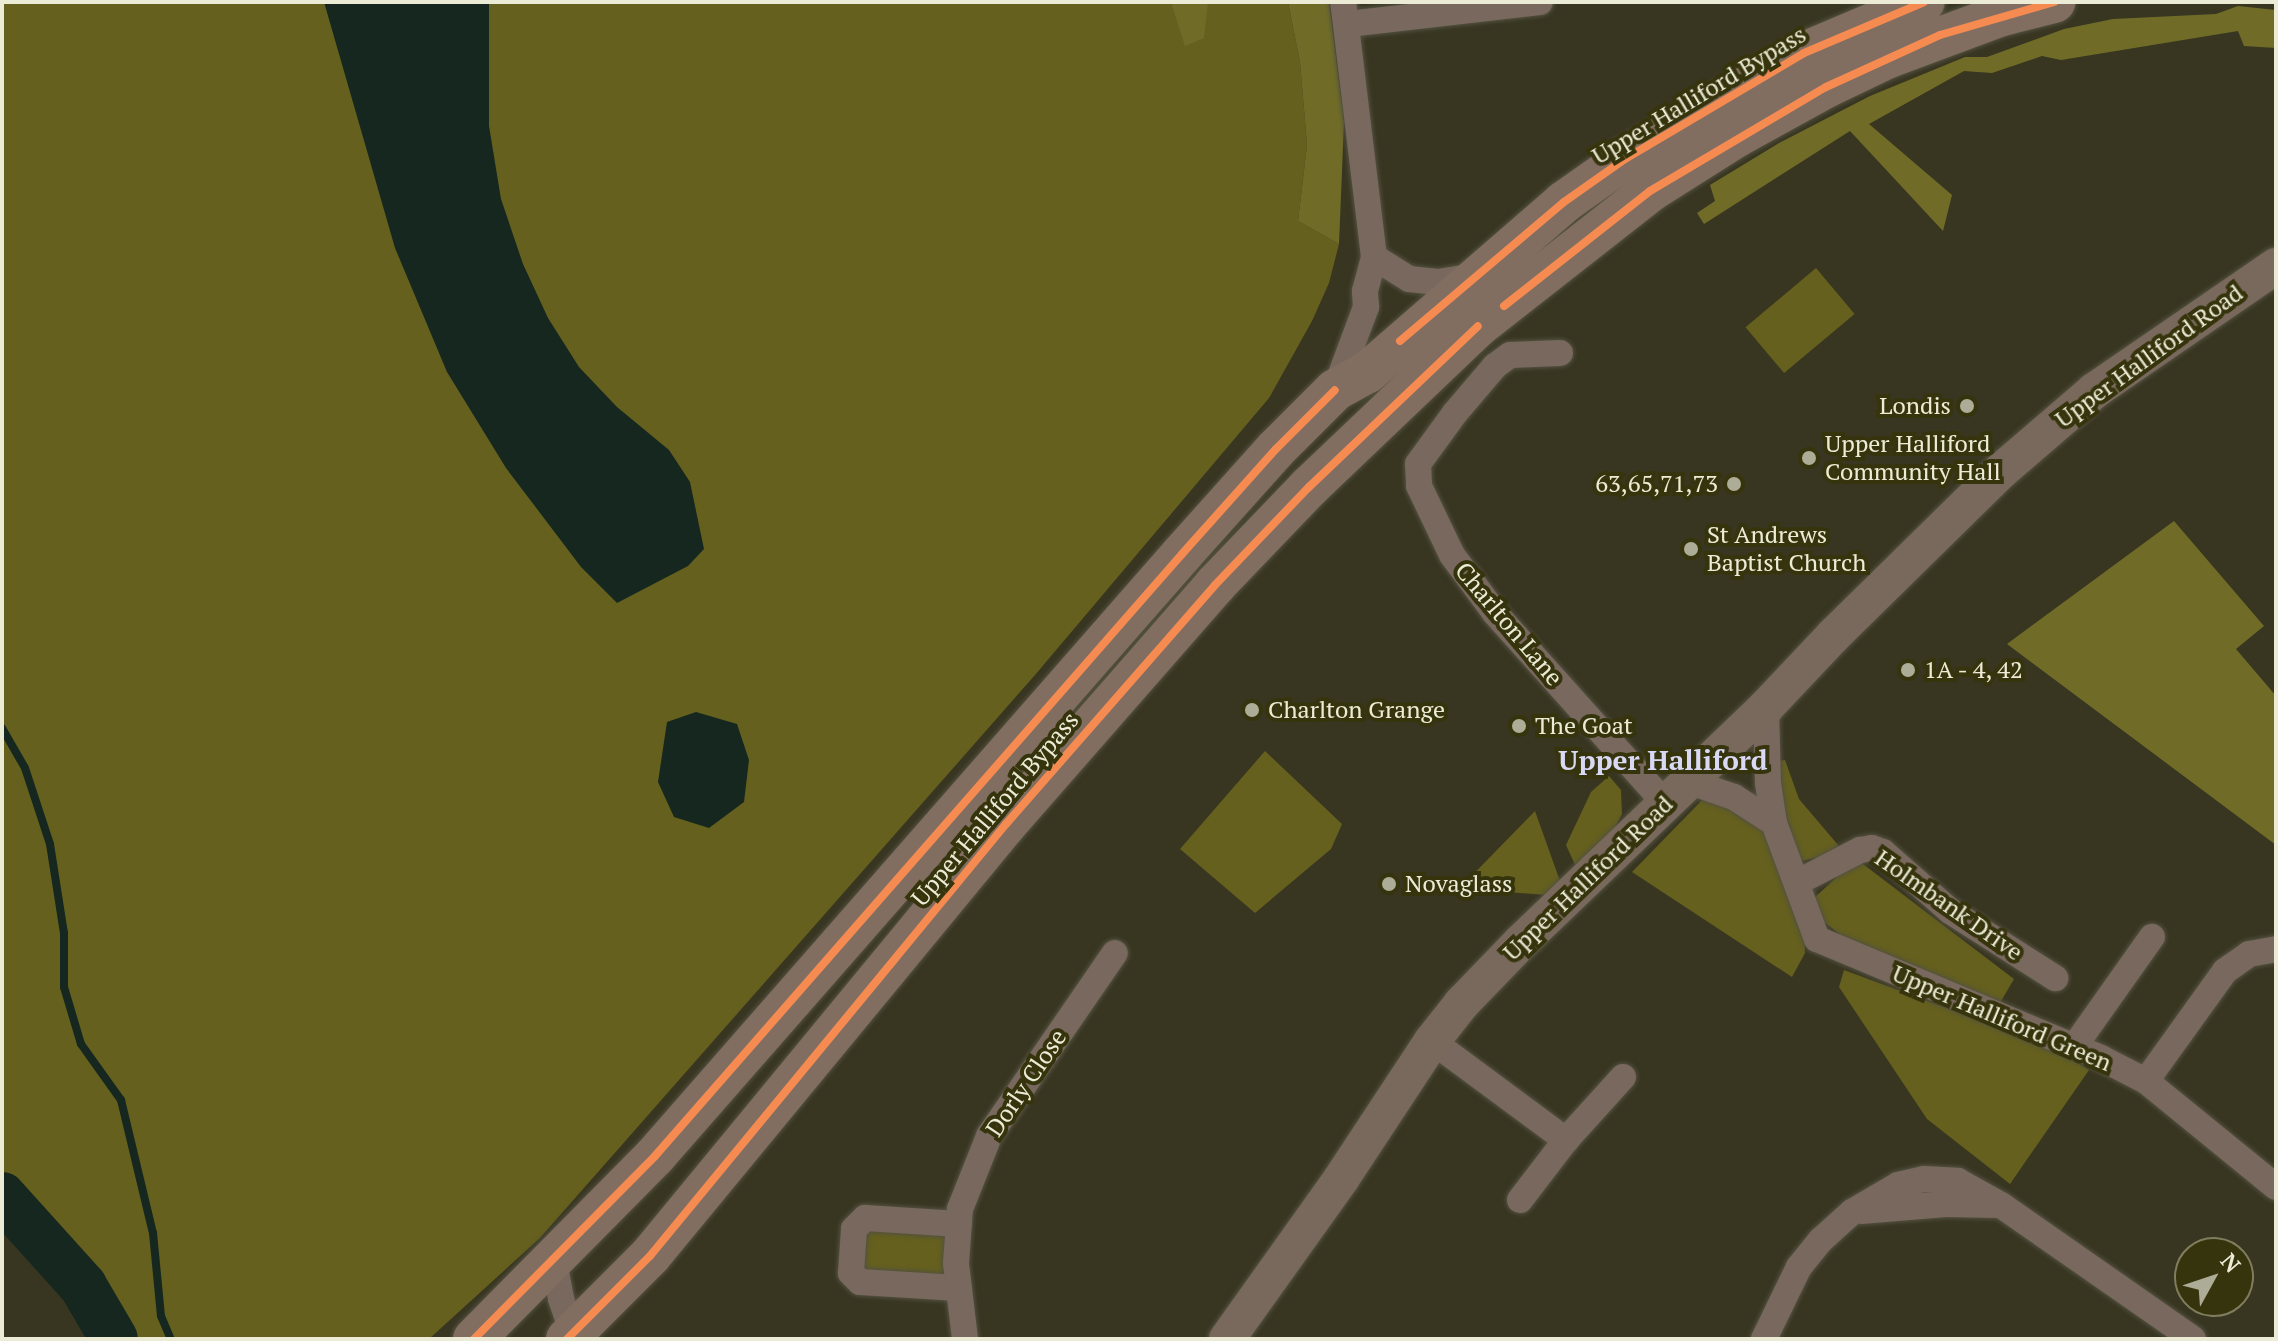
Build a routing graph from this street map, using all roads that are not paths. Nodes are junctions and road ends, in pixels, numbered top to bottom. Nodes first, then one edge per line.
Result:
1 (1540, 2) edge
2 (1924, 2) edge
3 (2054, 2) edge
4 (1346, 13) edge
5 (1374, 257) junction
6 (2276, 266) edge
7 (1476, 276) junction
8 (1366, 307) junction
9 (1400, 341) junction
10 (1460, 343) junction
11 (1560, 353) dead end
12 (1335, 390) junction
13 (1766, 707) junction
14 (1676, 792) junction
15 (1774, 823) junction
16 (1798, 882) junction
17 (2152, 937) dead end
18 (2276, 949) edge
19 (1115, 953) dead end
20 (2055, 978) dead end
21 (1432, 1041) junction
22 (2074, 1047) junction
23 (1623, 1077) dead end
24 (2146, 1081) junction
25 (1566, 1140) junction
26 (2276, 1187) edge
27 (1520, 1200) dead end
28 (959, 1224) junction
29 (554, 1262) junction
30 (958, 1288) junction
31 (571, 1337) edge
32 (474, 1339) edge
33 (965, 1339) edge
34 (1227, 1339) edge
35 (1764, 1339) edge
36 (2193, 1339) edge

1 - 4 street
2 - 7 main road, Upper Halliford Bypass
3 - 10 main road, Upper Halliford Bypass
4 - 5 street
5 - 7 street
5 - 8 street
6 - 13 street, Upper Halliford Road
7 - 9 main road, Upper Halliford Bypass
8 - 9 street
8 - 12 street
9 - 10 street
9 - 12 main road, Upper Halliford Bypass
10 - 31 main road, Upper Halliford Bypass
11 - 14 street, Charlton Lane
12 - 29 main road, Upper Halliford Bypass
13 - 14 street, Upper Halliford Road
13 - 15 street, Upper Halliford Green
14 - 15 street
14 - 21 street, Upper Halliford Road
15 - 16 street, Upper Halliford Green
16 - 20 street, Holmbank Drive
16 - 22 street, Upper Halliford Green
17 - 22 street
18 - 24 street
19 - 28 street, Dorly Close
21 - 25 street
21 - 34 street, Upper Halliford Road
22 - 24 street, Upper Halliford Green
23 - 25 street
24 - 26 street, Upper Halliford Green
25 - 27 street
28 - 30 street, Dorly Close
28 - 30 street
29 - 31 street
29 - 32 main road, Upper Halliford Bypass
30 - 33 street, Dorly Close
35 - 36 street

